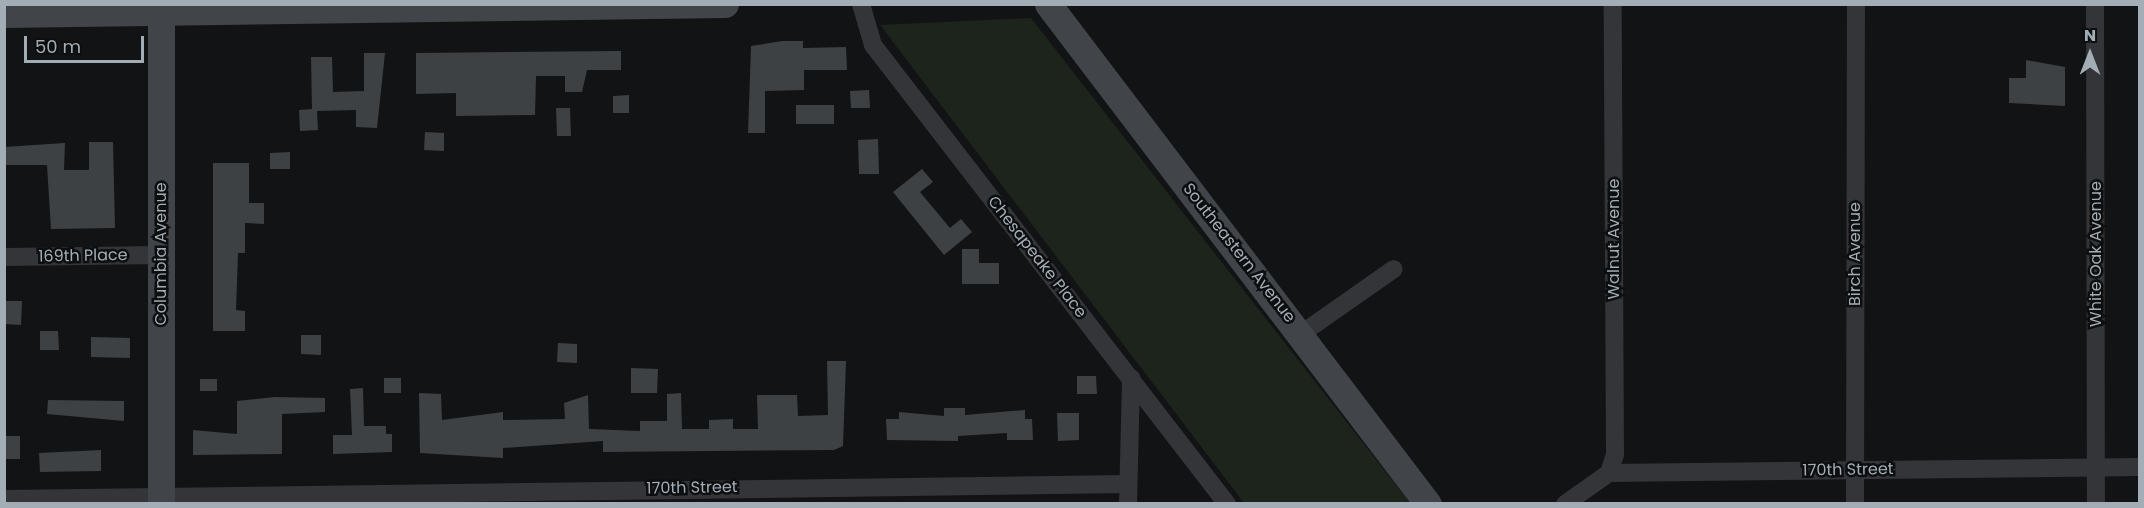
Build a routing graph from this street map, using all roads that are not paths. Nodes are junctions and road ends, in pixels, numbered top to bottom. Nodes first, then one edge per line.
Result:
1 (725, 4) edge
2 (861, 4) edge
3 (1048, 4) edge
4 (1613, 4) edge
5 (1856, 4) edge
6 (2095, 4) edge
7 (161, 8) edge
8 (4, 14) edge
9 (161, 255) junction
10 (4, 258) edge
11 (1394, 269) dead end
12 (1301, 333) junction
13 (1131, 378) junction
14 (2139, 467) edge
15 (2096, 468) junction
16 (1855, 470) junction
17 (1610, 473) junction
18 (1128, 484) junction
19 (646, 496) edge
20 (4, 499) edge
21 (161, 500) edge
22 (1128, 504) edge
23 (1227, 504) edge
24 (1428, 504) edge
25 (1565, 504) edge
26 (1855, 504) edge
27 (2096, 504) edge

1 - 7 street
2 - 13 street, Chesapeake Place
3 - 12 street, Southeastern Avenue
4 - 17 street, Walnut Avenue
5 - 16 street, Birch Avenue
6 - 15 street, White Oak Avenue
7 - 8 street
7 - 9 street, Columbia Avenue
9 - 10 street, 169th Place
9 - 21 street, Columbia Avenue
11 - 12 street
12 - 24 street, Southeastern Avenue
13 - 18 street
13 - 23 street, Chesapeake Place
14 - 15 street, 170th Street
15 - 16 street, 170th Street
15 - 27 street, White Oak Avenue
16 - 17 street, 170th Street
16 - 26 street, Birch Avenue
17 - 25 street
18 - 19 street, 170th Street
18 - 22 street
19 - 21 street, 170th Street
20 - 21 street, 170th Street

